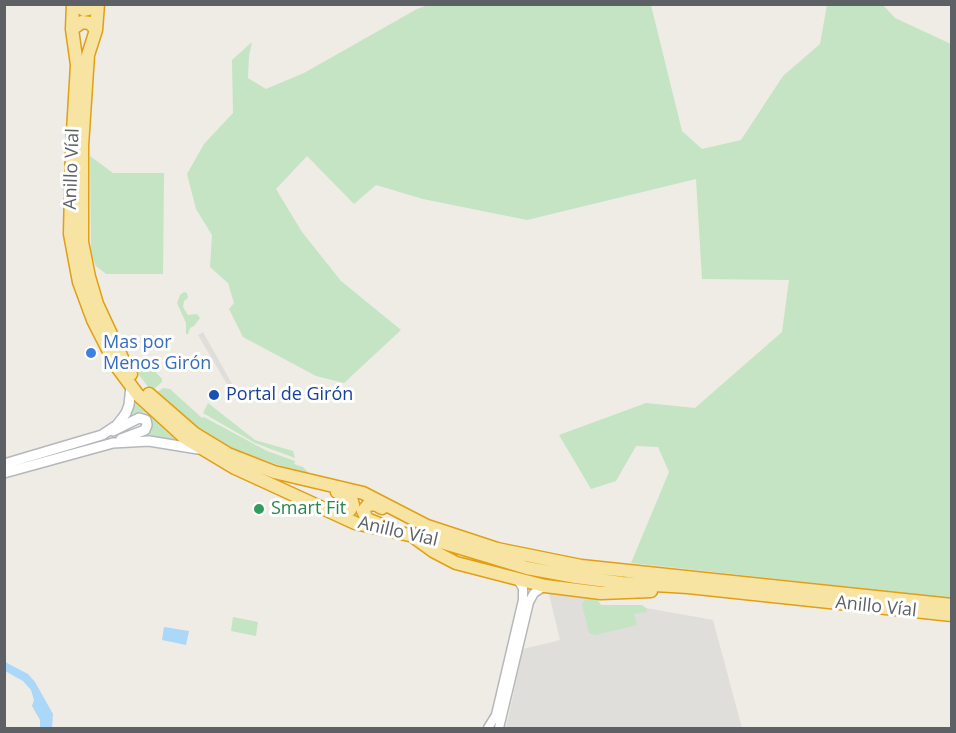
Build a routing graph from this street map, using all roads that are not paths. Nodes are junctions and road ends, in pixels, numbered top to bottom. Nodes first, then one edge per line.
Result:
1 (74, 4) edge
2 (97, 4) edge
3 (72, 29) junction
4 (96, 30) junction
5 (131, 386) junction
6 (102, 435) junction
7 (113, 443) junction
8 (203, 450) junction
9 (9, 468) edge
10 (305, 480) junction
11 (298, 497) junction
12 (409, 516) junction
13 (407, 534) junction
14 (517, 579) junction
15 (545, 586) junction
16 (688, 587) junction
17 (951, 605) edge
18 (951, 615) edge
19 (488, 729) edge
20 (499, 729) edge

1 - 2 highway
1 - 3 highway, Anillo Víal
2 - 4 highway, Anillo Víal
3 - 4 highway
3 - 5 highway, Anillo Víal
4 - 10 highway, Anillo Víal
5 - 6 main road
5 - 8 highway, Anillo Víal
6 - 7 main road
6 - 9 main road
7 - 8 main road
7 - 9 main road
8 - 11 highway, Anillo Víal
10 - 11 highway
10 - 12 highway, Anillo Víal
11 - 13 highway, Anillo Víal
12 - 13 highway
12 - 17 highway, Anillo Víal
13 - 14 highway
13 - 16 highway, Anillo Víal
14 - 15 highway
14 - 19 street
15 - 16 highway
15 - 20 street
16 - 18 highway, Anillo Víal

